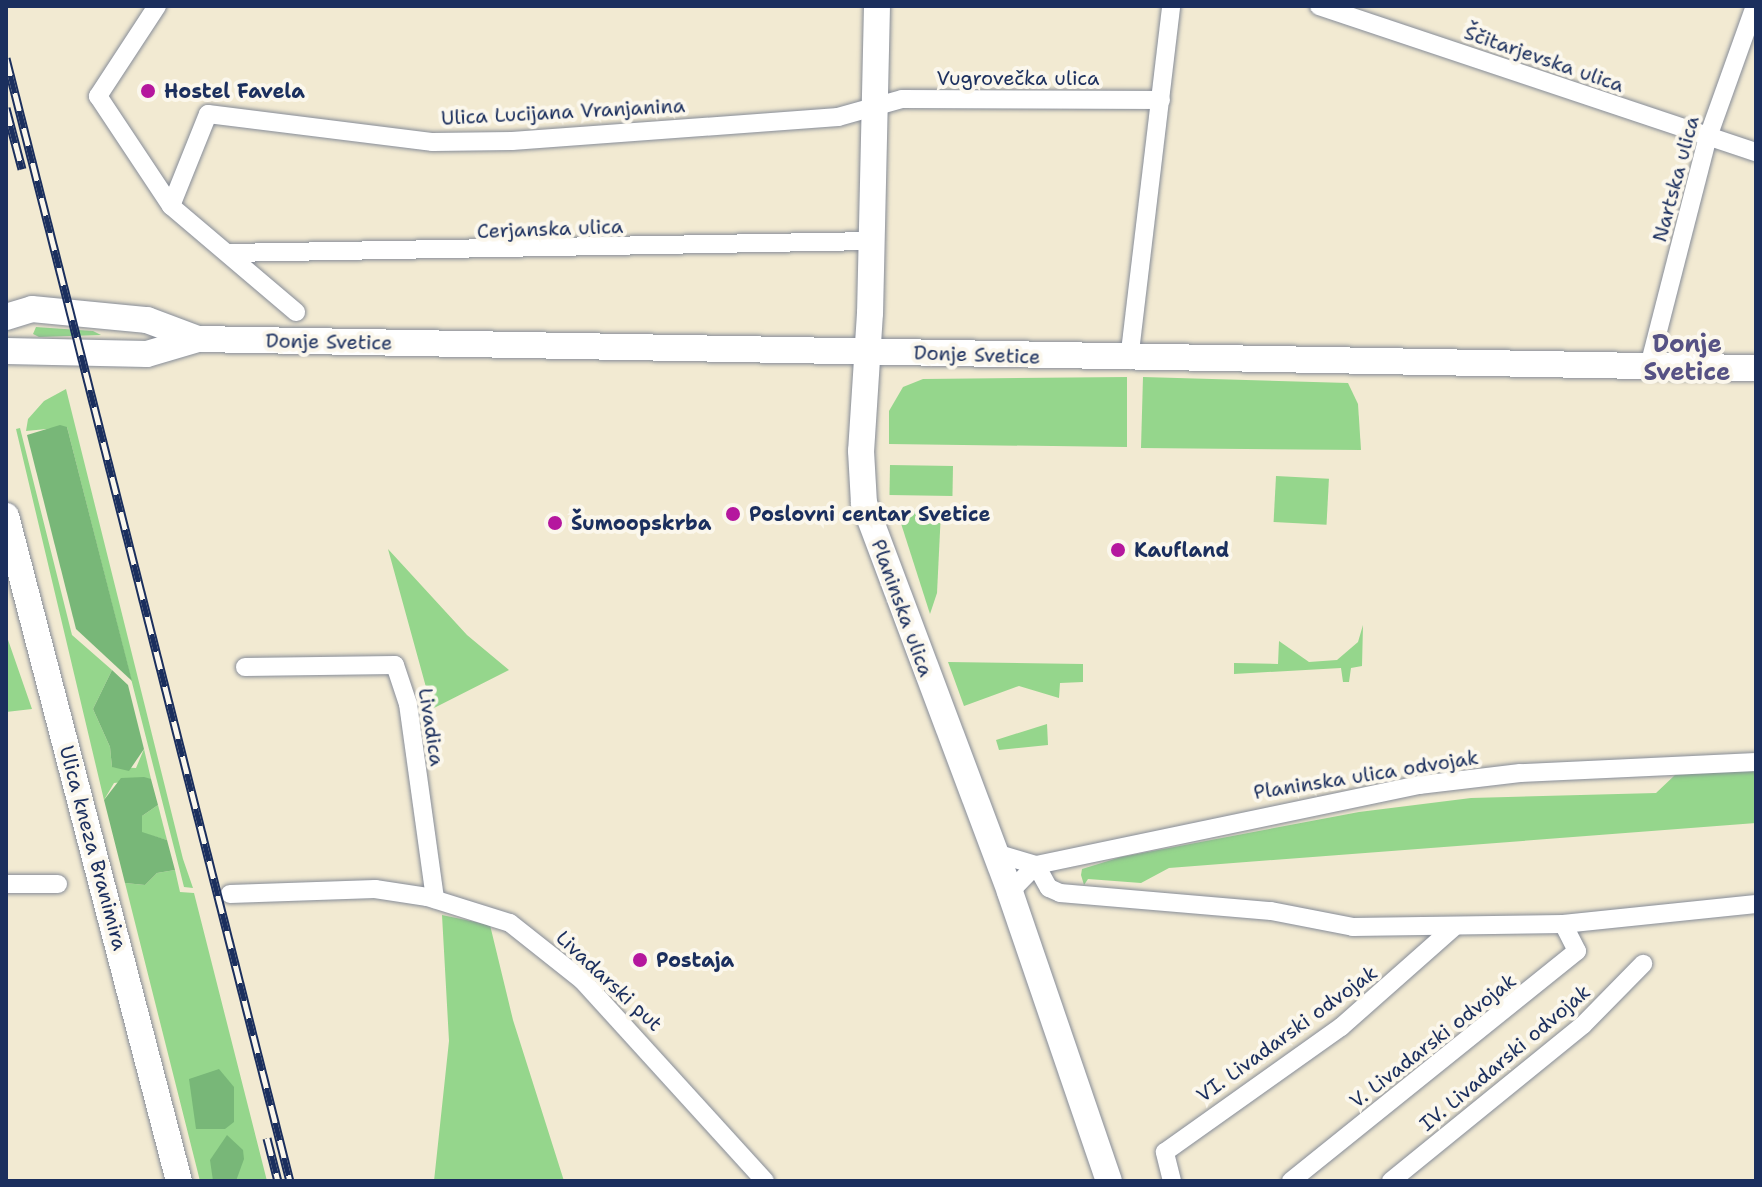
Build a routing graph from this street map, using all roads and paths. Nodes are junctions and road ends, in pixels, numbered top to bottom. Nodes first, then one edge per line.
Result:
1 (157, 6) edge
2 (877, 6) edge
3 (1171, 6) edge
4 (1319, 6) edge
5 (1755, 6) edge
6 (1161, 100) junction
7 (875, 108) junction
8 (1708, 137) junction
9 (1756, 152) edge
10 (171, 206) junction
11 (871, 241) junction
12 (229, 253) junction
13 (296, 312) dead end
14 (6, 317) edge
15 (198, 339) junction
16 (6, 351) edge
17 (867, 352) junction
18 (1129, 360) junction
19 (1649, 366) junction
20 (1756, 368) edge
21 (6, 516) edge
22 (245, 667) dead end
23 (1756, 762) edge
24 (995, 853) junction
25 (1036, 865) junction
26 (6, 884) edge
27 (58, 884) dead end
28 (1010, 892) junction
29 (230, 894) dead end
30 (435, 899) junction
31 (1756, 904) edge
32 (1563, 924) junction
33 (1454, 927) junction
34 (1643, 964) dead end
35 (179, 1181) edge
36 (765, 1181) edge
37 (1109, 1181) edge
38 (1172, 1181) edge
39 (1291, 1181) edge
40 (1391, 1181) edge

1 - 10 street
2 - 7 street, Planinska ulica
3 - 6 street
4 - 8 street, Ščitarjevska ulica
5 - 8 street, Nartska ulica
6 - 7 street, Vugrovečka ulica
6 - 18 street
7 - 10 street, Ulica Lucijana Vranjanina
7 - 11 street, Planinska ulica
8 - 9 street, Ščitarjevska ulica
8 - 19 street, Nartska ulica
10 - 12 street
11 - 12 street, Cerjanska ulica
11 - 17 street, Planinska ulica
12 - 13 street
14 - 15 street, Donje Svetice
15 - 16 street, Donje Svetice
15 - 17 street, Donje Svetice
17 - 18 street, Donje Svetice
17 - 24 street, Planinska ulica
18 - 19 street, Donje Svetice
19 - 20 street, Donje Svetice
21 - 35 street, Ulica kneza Branimira
22 - 30 street, Livadica
23 - 25 street, Planinska ulica odvojak
24 - 25 street, Planinska ulica odvojak
24 - 28 street, Planinska ulica
25 - 28 street
25 - 33 street
26 - 27 street
28 - 37 street, Planinska ulica
29 - 30 street, Livadarski put
30 - 36 street, Livadarski put
31 - 32 street
32 - 33 street
32 - 39 street, V. Livadarski odvojak
33 - 38 street, VI. Livadarski odvojak
34 - 40 street, IV. Livadarski odvojak

